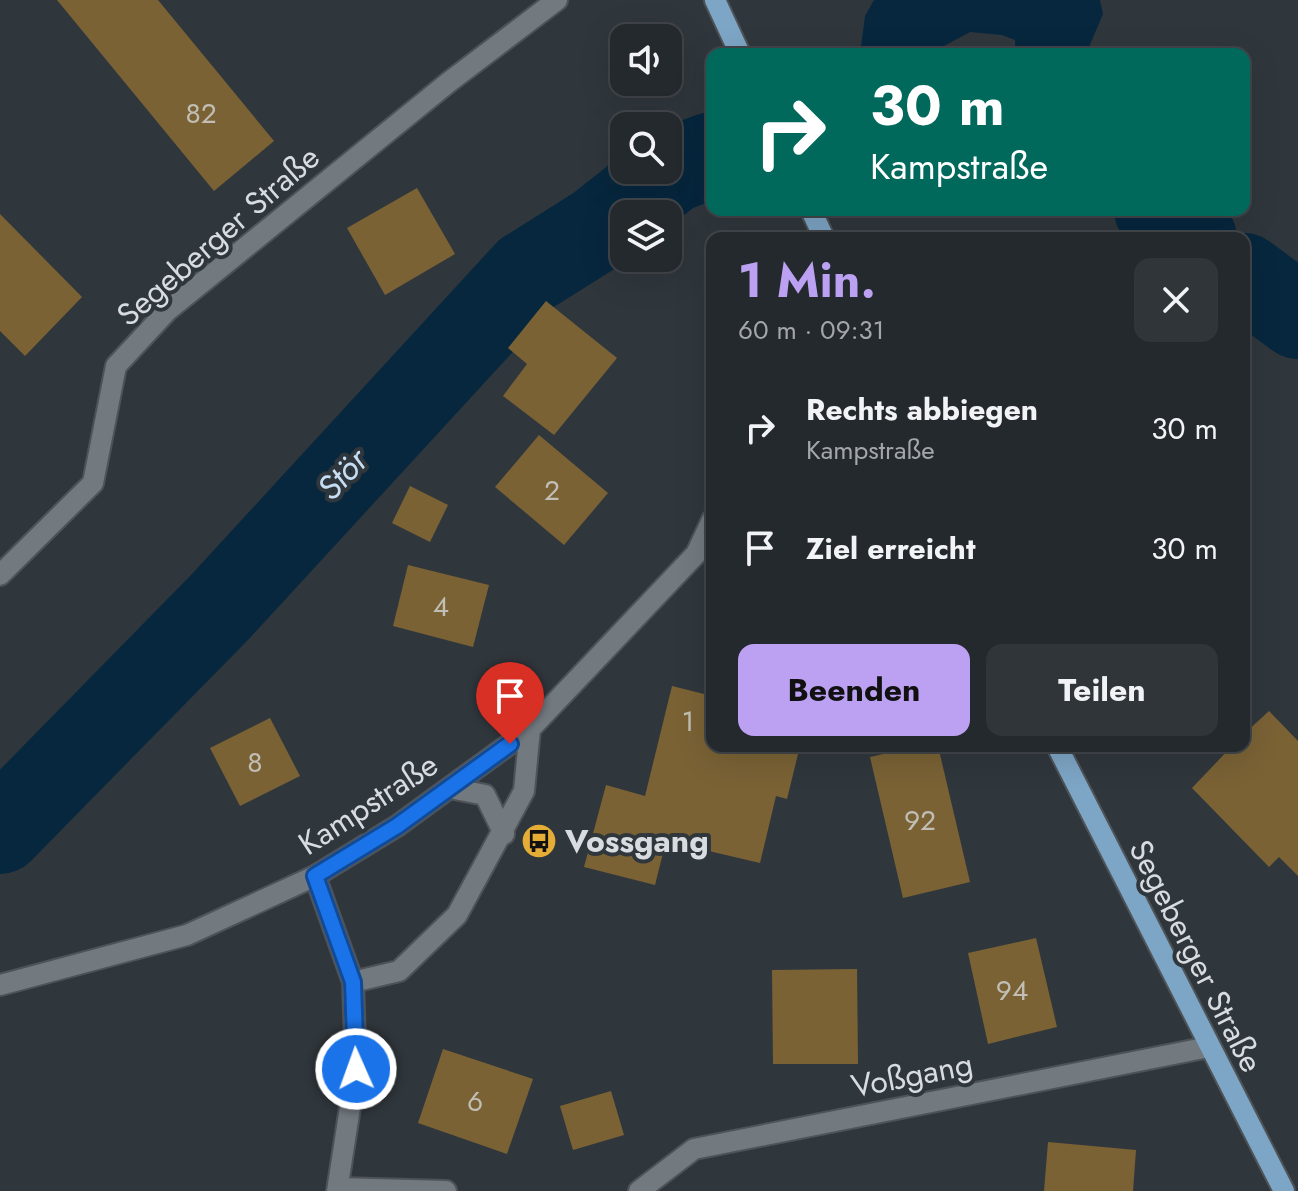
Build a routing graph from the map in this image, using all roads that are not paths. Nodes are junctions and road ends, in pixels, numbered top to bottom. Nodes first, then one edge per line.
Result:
1 (557, 0) edge
2 (715, 0) edge
3 (737, 48) edge
4 (704, 550) edge
5 (0, 575) edge
6 (530, 729) junction
7 (1060, 752) edge
8 (450, 788) junction
9 (504, 834) junction
10 (315, 876) junction
11 (353, 982) junction
12 (0, 985) edge
13 (1209, 1047) junction
14 (338, 1190) edge
15 (446, 1191) edge
16 (639, 1191) edge
17 (1284, 1191) edge

1 - 5 street, Segeberger Straße
2 - 3 main road
4 - 6 street, Kampstraße
6 - 8 street, Kampstraße
6 - 9 street
7 - 13 main road, Segeberger Straße
8 - 9 street
8 - 10 street, Kampstraße
9 - 11 street
10 - 11 street
10 - 12 street, Kampstraße
11 - 14 street
13 - 16 street, Voßgang
13 - 17 main road, Segeberger Straße
14 - 15 street

